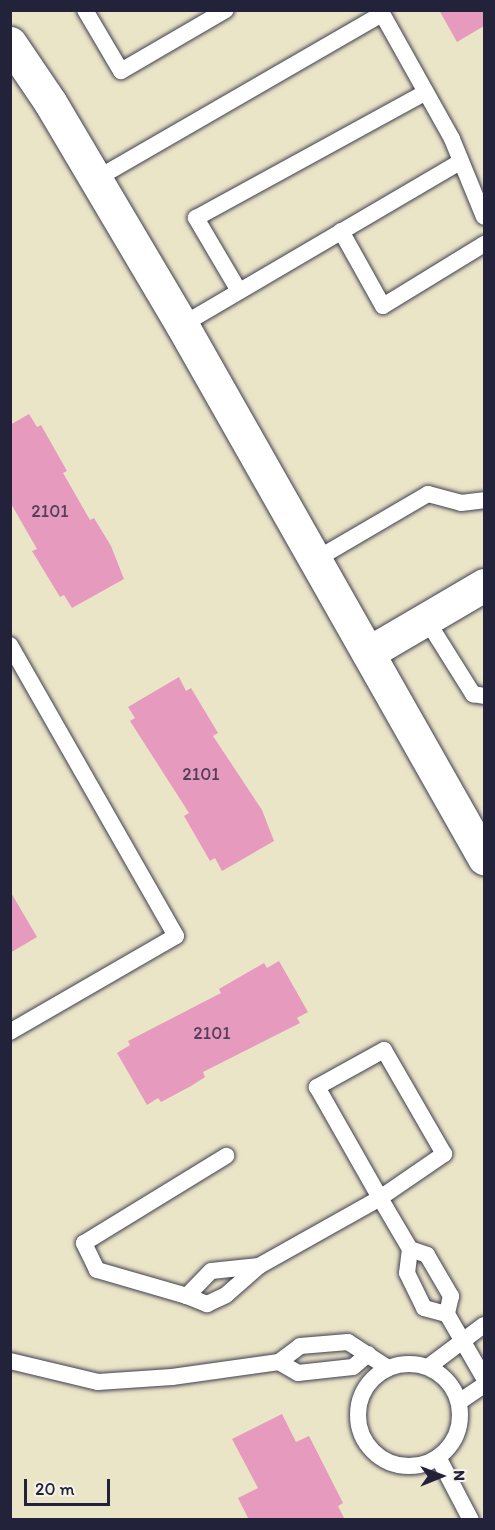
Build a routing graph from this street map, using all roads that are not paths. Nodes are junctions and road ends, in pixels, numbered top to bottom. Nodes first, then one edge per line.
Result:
1 (85, 10) edge
2 (226, 10) edge
3 (381, 12) edge
4 (10, 43) edge
5 (426, 92) junction
6 (460, 162) junction
7 (96, 179) junction
8 (484, 217) edge
9 (341, 231) junction
10 (484, 244) edge
11 (238, 291) junction
12 (182, 325) junction
13 (484, 500) edge
14 (315, 560) junction
15 (484, 585) edge
16 (426, 619) junction
17 (10, 645) edge
18 (368, 653) junction
19 (484, 696) edge
20 (484, 858) edge
21 (10, 1032) edge
22 (226, 1156) dead end
23 (380, 1198) junction
24 (410, 1249) junction
25 (259, 1266) junction
26 (187, 1296) junction
27 (447, 1314) junction
28 (484, 1325) edge
29 (462, 1339) junction
30 (368, 1354) junction
31 (10, 1361) edge
32 (279, 1362) junction
33 (428, 1367) junction
34 (388, 1368) junction
35 (484, 1378) edge
36 (484, 1385) edge
37 (459, 1402) junction
38 (438, 1457) junction
39 (471, 1520) edge

1 - 2 lane
3 - 5 lane
3 - 7 lane
4 - 7 street
5 - 6 lane
5 - 11 lane
6 - 8 lane
6 - 9 lane
7 - 12 street
9 - 10 lane
9 - 11 lane
11 - 12 lane
12 - 14 street
13 - 14 lane
14 - 18 street
15 - 16 street
16 - 18 street
16 - 19 lane
17 - 21 lane
18 - 20 street
22 - 26 lane
23 - 23 lane
23 - 24 lane
23 - 25 lane
24 - 27 lane
24 - 27 lane
25 - 26 lane
25 - 26 lane
27 - 29 lane
28 - 29 lane
29 - 33 lane
29 - 35 lane
30 - 32 lane
30 - 32 lane
30 - 34 lane
31 - 32 lane
33 - 34 lane
33 - 37 lane
34 - 38 lane
36 - 37 lane
37 - 38 lane
38 - 39 lane

